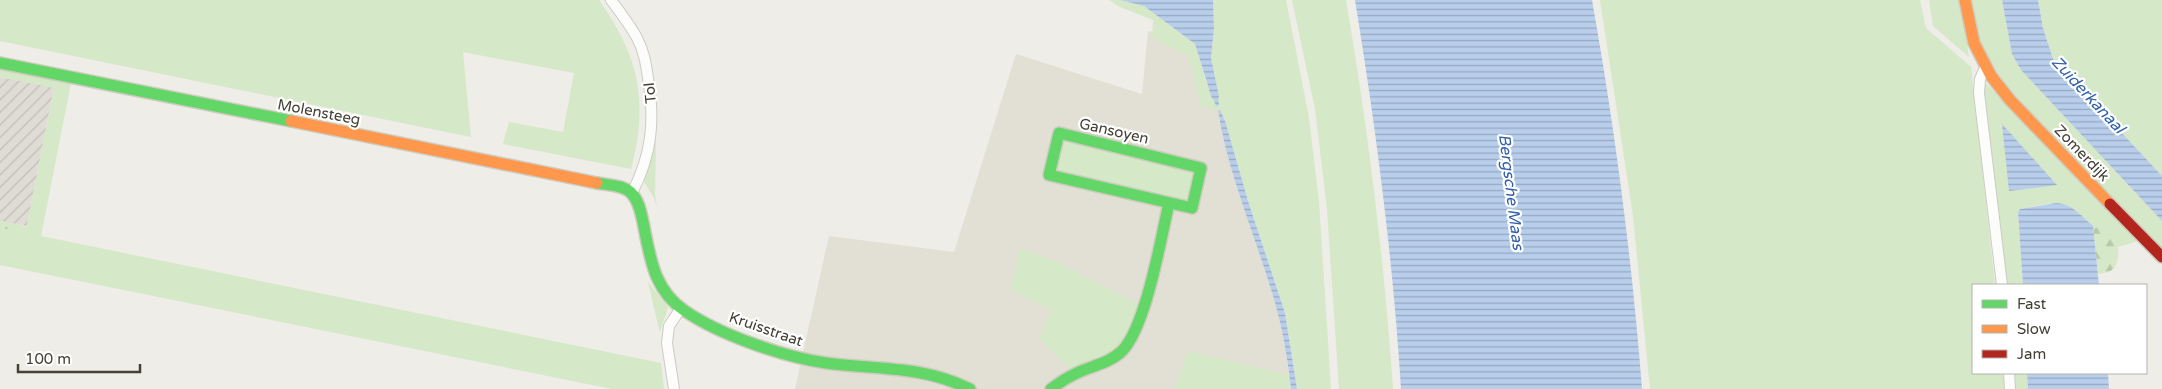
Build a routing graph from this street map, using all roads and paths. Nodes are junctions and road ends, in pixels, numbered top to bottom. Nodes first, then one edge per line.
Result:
1 (611, 0) edge
2 (1965, 0) edge
3 (0, 63) edge
4 (1985, 68) junction
5 (632, 193) junction
6 (1168, 202) junction
7 (2162, 257) edge
8 (2002, 284) edge
9 (681, 308) junction
10 (2009, 374) edge
11 (674, 389) edge
12 (970, 389) edge
13 (1051, 389) edge
14 (2010, 389) edge

1 - 5 street, Tol
2 - 4 street, Zomerdijk
3 - 5 street, Molensteeg
4 - 7 street, Zomerdijk
4 - 8 street
5 - 9 street, Kruisstraat
6 - 6 street, Gansoyen
6 - 13 street
9 - 11 street
9 - 12 street, Kruisstraat
10 - 14 street

